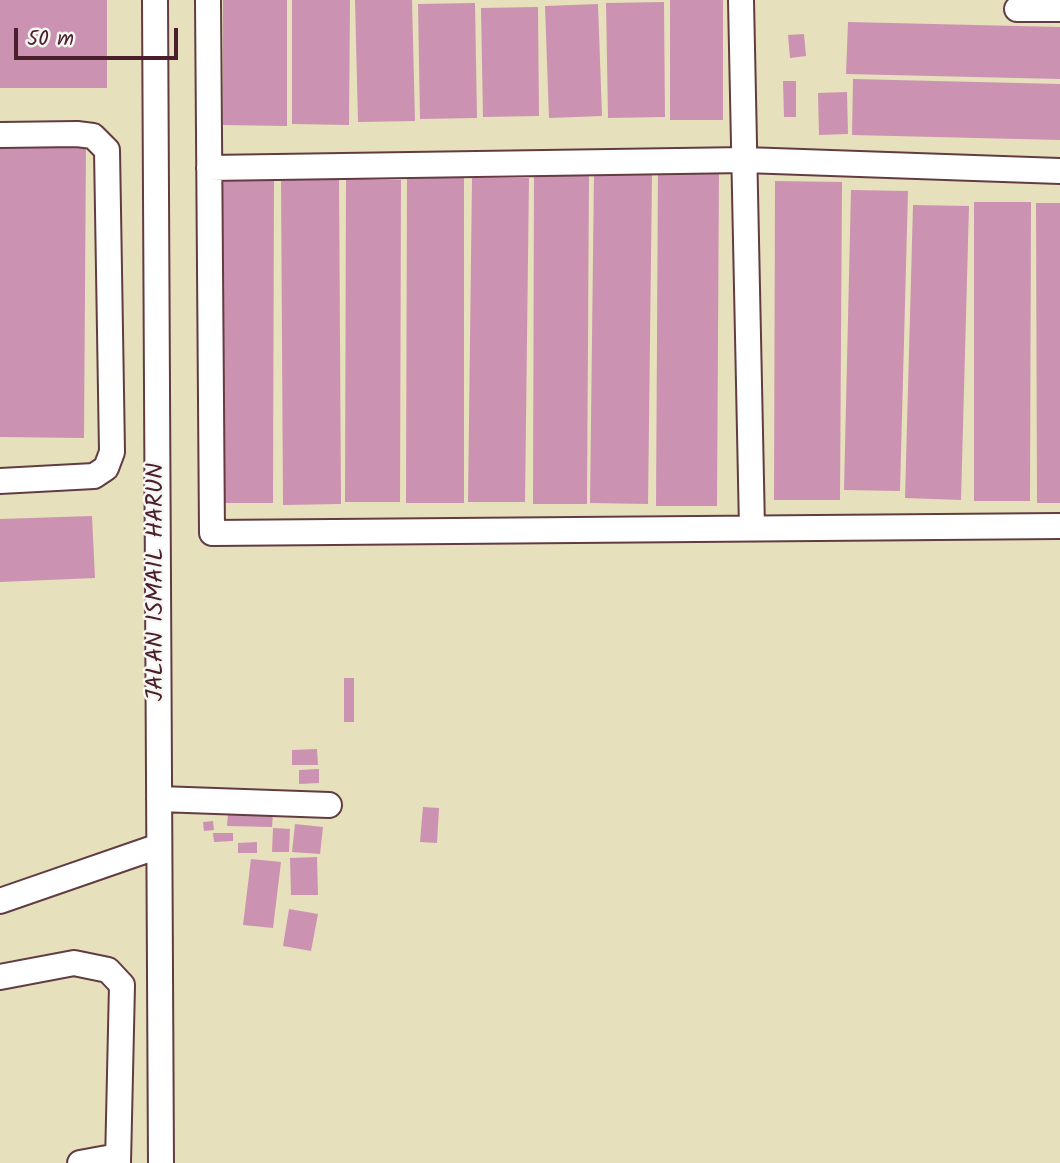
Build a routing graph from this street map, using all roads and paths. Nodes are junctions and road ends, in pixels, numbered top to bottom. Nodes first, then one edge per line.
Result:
1 (155, 0) edge
2 (208, 0) edge
3 (741, 0) edge
4 (1017, 9) dead end
5 (1060, 9) edge
6 (0, 135) edge
7 (746, 160) junction
8 (209, 168) junction
9 (1060, 171) edge
10 (0, 481) edge
11 (1060, 526) edge
12 (752, 528) junction
13 (159, 799) junction
14 (329, 805) dead end
15 (159, 846) junction
16 (0, 901) edge
17 (0, 976) edge
18 (118, 1159) edge
19 (80, 1163) edge
20 (161, 1163) edge

1 - 13 street, JALAN ISMAIL HARUN
2 - 8 street
3 - 7 street
4 - 5 street
6 - 10 street
7 - 8 street
7 - 9 street
7 - 12 street
8 - 12 street
11 - 12 street
13 - 14 street
13 - 15 street, JALAN ISMAIL HARUN
15 - 16 street
15 - 20 street, JALAN ISMAIL HARUN
17 - 18 street
18 - 19 street

